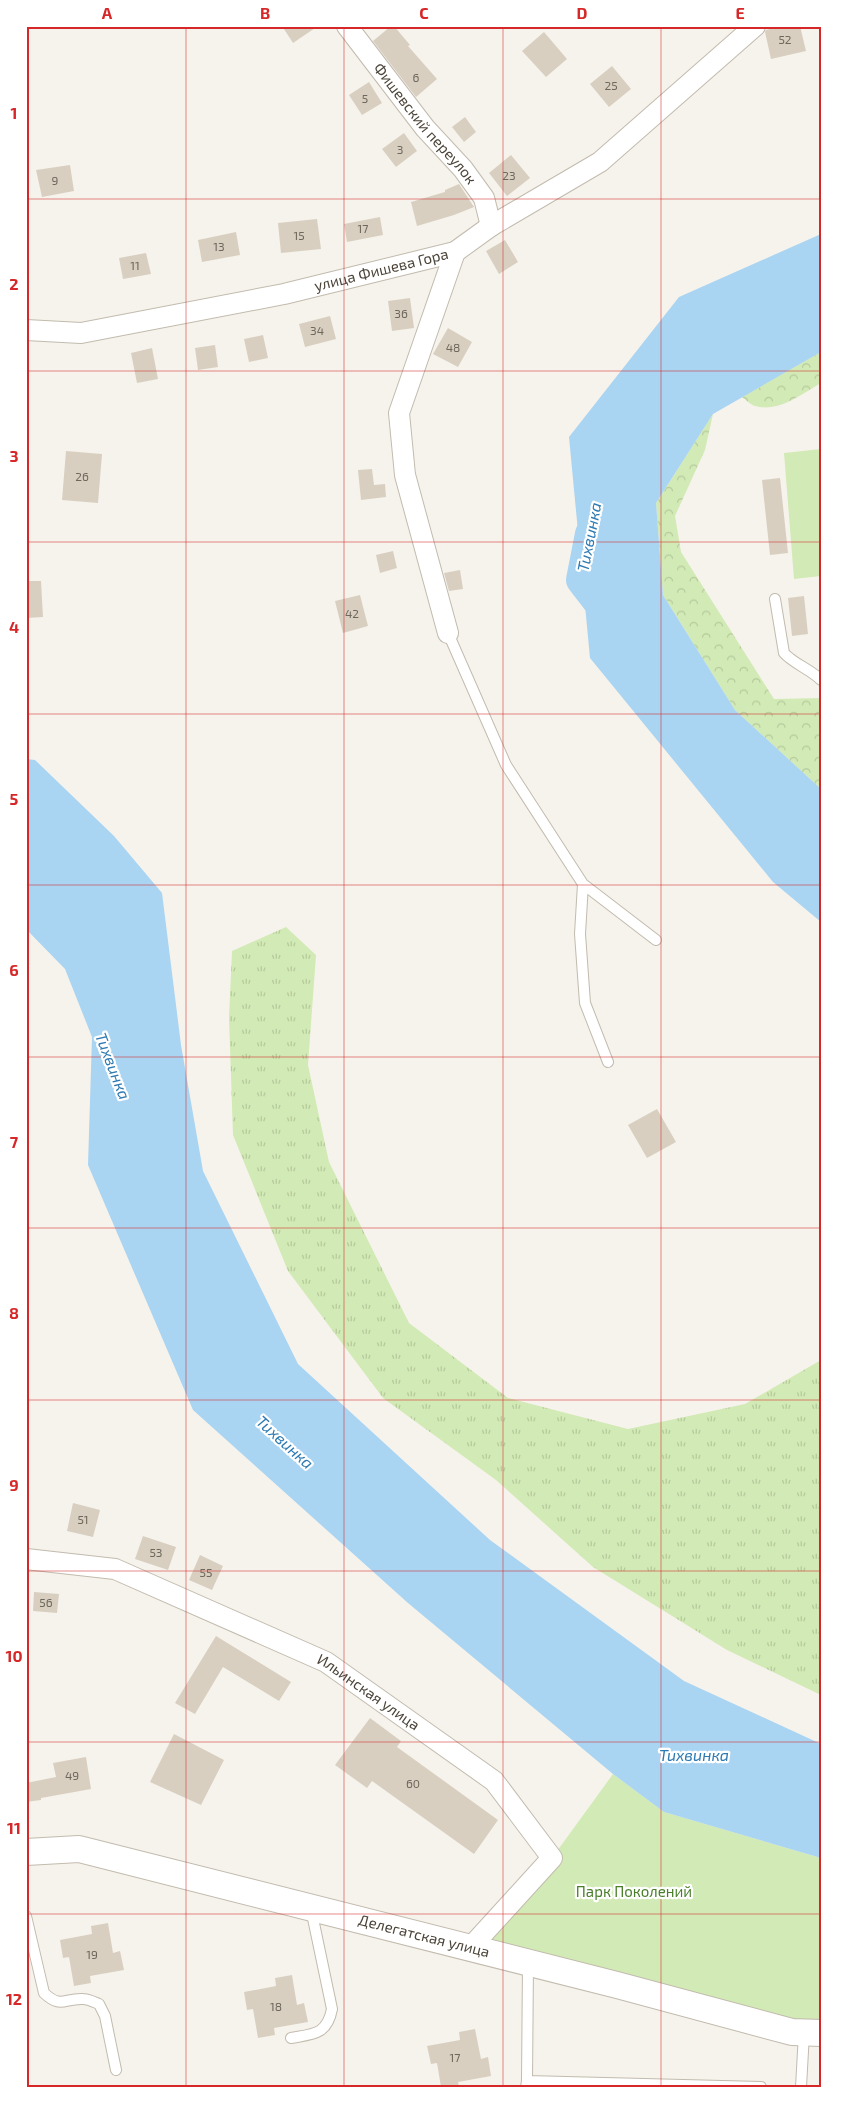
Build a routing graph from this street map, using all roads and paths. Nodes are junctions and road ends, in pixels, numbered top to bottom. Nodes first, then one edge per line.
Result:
1 (347, 26) edge
2 (755, 26) edge
3 (491, 226) junction
4 (455, 252) junction
5 (26, 330) edge
6 (776, 599) dead end
7 (448, 633) joint
8 (821, 680) edge
9 (583, 884) junction
10 (656, 940) dead end
11 (608, 1062) dead end
12 (26, 1559) edge
13 (26, 1852) edge
14 (311, 1908) junction
15 (26, 1916) edge
16 (470, 1948) junction
17 (528, 1963) junction
18 (812, 2033) edge
19 (291, 2038) dead end
20 (116, 2070) dead end
21 (527, 2084) edge
22 (761, 2087) edge
23 (801, 2087) edge

1 - 3 street, Фишевский переулок
2 - 3 street, улица Фишева Гора
3 - 4 street, улица Фишева Гора
4 - 5 street, улица Фишева Гора
4 - 7 street
6 - 8 lane
7 - 9 lane
9 - 10 lane
9 - 11 lane
12 - 16 street, Ильинская улица
13 - 14 street, Делегатская улица
14 - 16 street, Делегатская улица
14 - 19 lane
15 - 20 lane
16 - 17 street, Делегатская улица
17 - 18 street, Делегатская улица
17 - 21 lane
18 - 23 lane
21 - 22 lane

